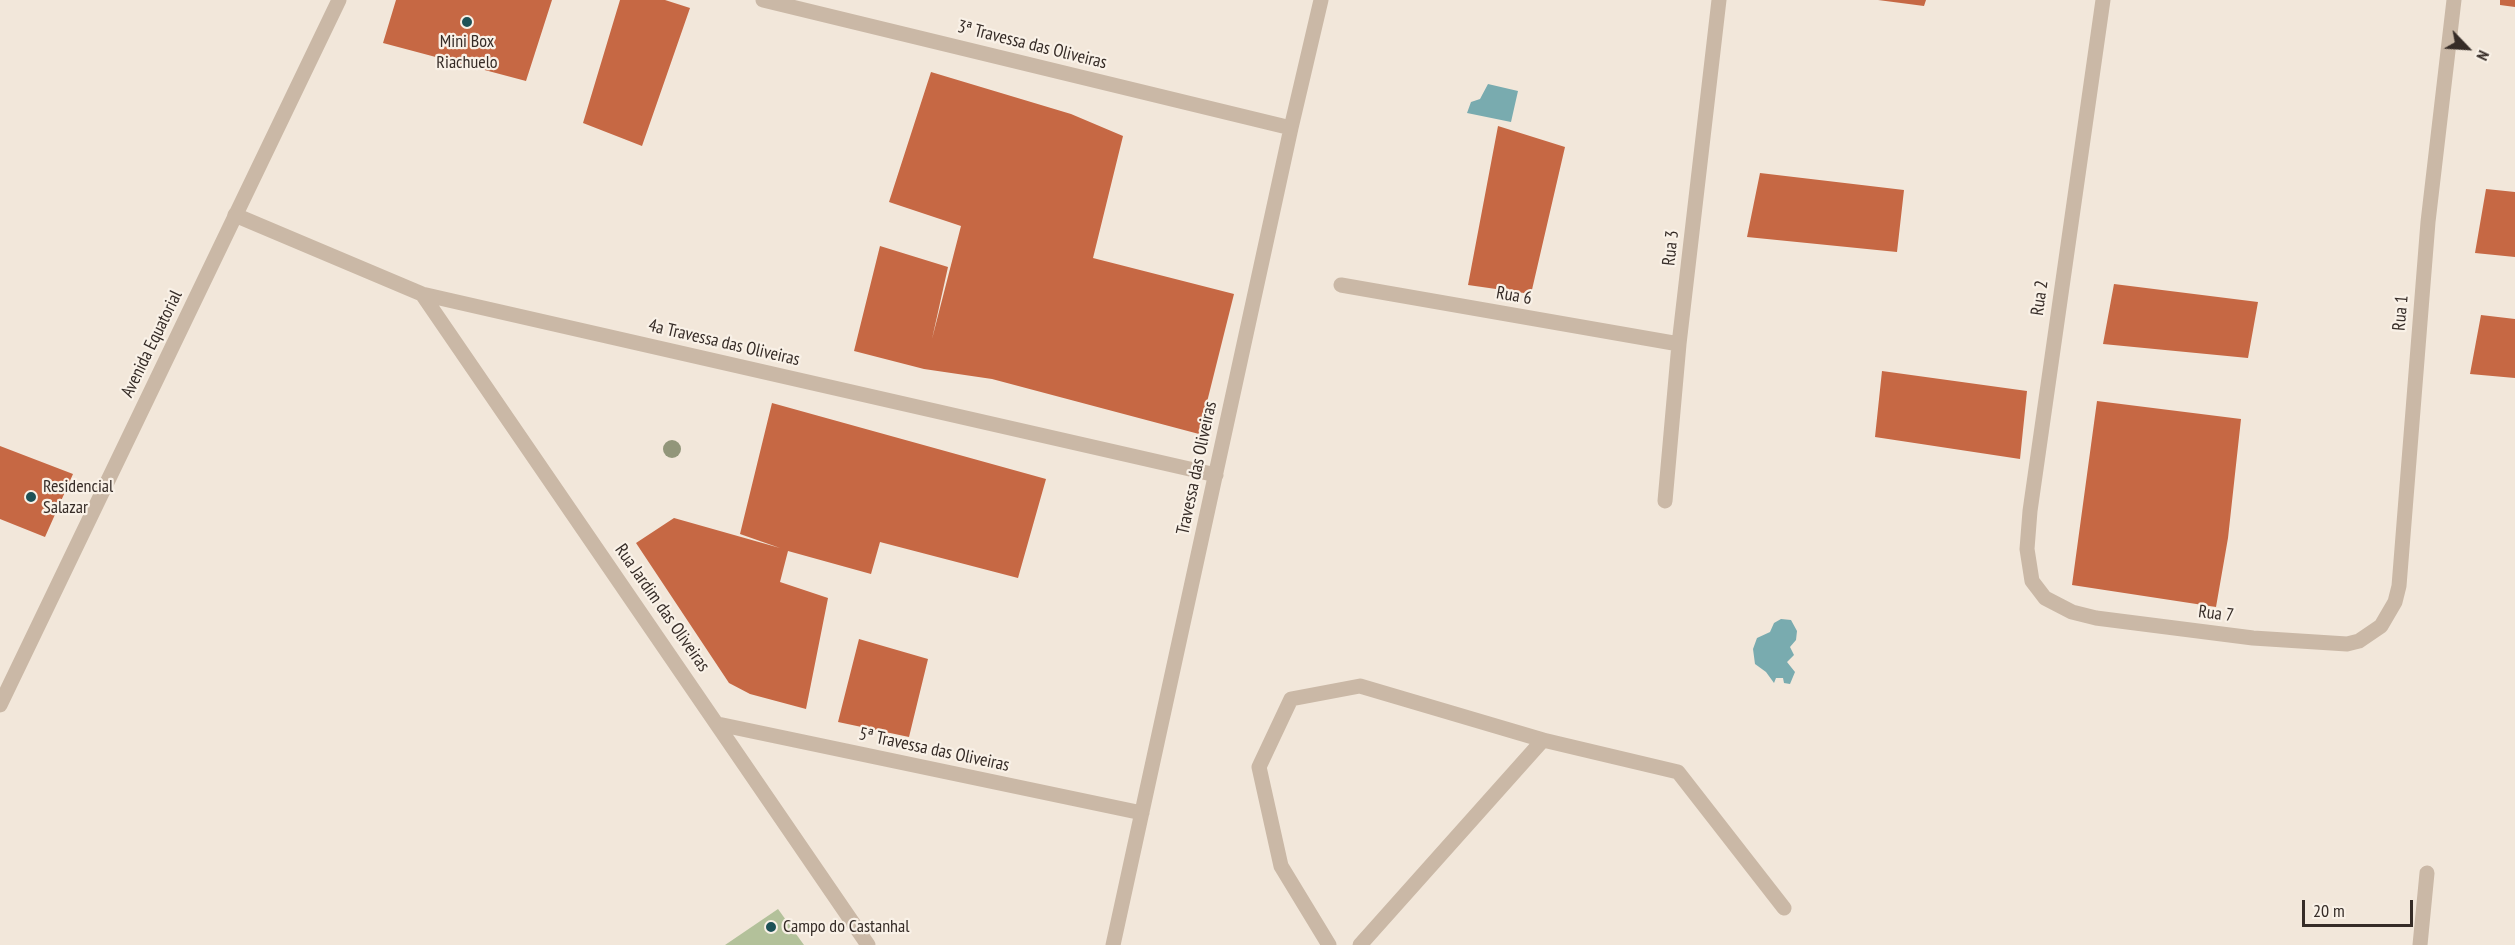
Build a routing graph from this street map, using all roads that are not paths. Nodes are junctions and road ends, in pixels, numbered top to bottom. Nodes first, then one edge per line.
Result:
1 (339, 0) edge
2 (764, 0) edge
3 (1322, 0) edge
4 (1719, 0) edge
5 (2103, 0) edge
6 (2454, 0) edge
7 (1291, 128) junction
8 (235, 215) junction
9 (1341, 285) dead end
10 (422, 294) junction
11 (1679, 344) junction
12 (1216, 476) junction
13 (1665, 501) dead end
14 (2045, 598) joint
15 (2381, 626) joint
16 (0, 705) edge
17 (718, 724) junction
18 (1543, 740) junction
19 (1142, 813) junction
20 (2427, 873) dead end
21 (1784, 908) dead end
22 (868, 945) edge
23 (1113, 945) edge
24 (1329, 945) edge
25 (1360, 945) edge
26 (2421, 945) edge

1 - 8 street, Avenida Equatorial
2 - 7 street, 3ª Travessa das Oliveiras
3 - 7 street, Travessa das Oliveiras
4 - 11 street, Rua 3
5 - 14 street, Rua 2
6 - 15 street, Rua 1
7 - 12 street, Travessa das Oliveiras
8 - 10 street, 4a Travessa das Oliveiras
8 - 16 street, Avenida Equatorial
9 - 11 street, Rua 6
10 - 12 street, 4a Travessa das Oliveiras
10 - 17 street, Rua Jardim das Oliveiras
11 - 13 street, Rua 3
12 - 19 street, Travessa das Oliveiras
14 - 15 street, Rua 7
17 - 19 street, 5ª Travessa das Oliveiras
17 - 22 street, Rua Jardim das Oliveiras
18 - 21 street
18 - 24 street
18 - 25 street
19 - 23 street, Travessa das Oliveiras
20 - 26 street

